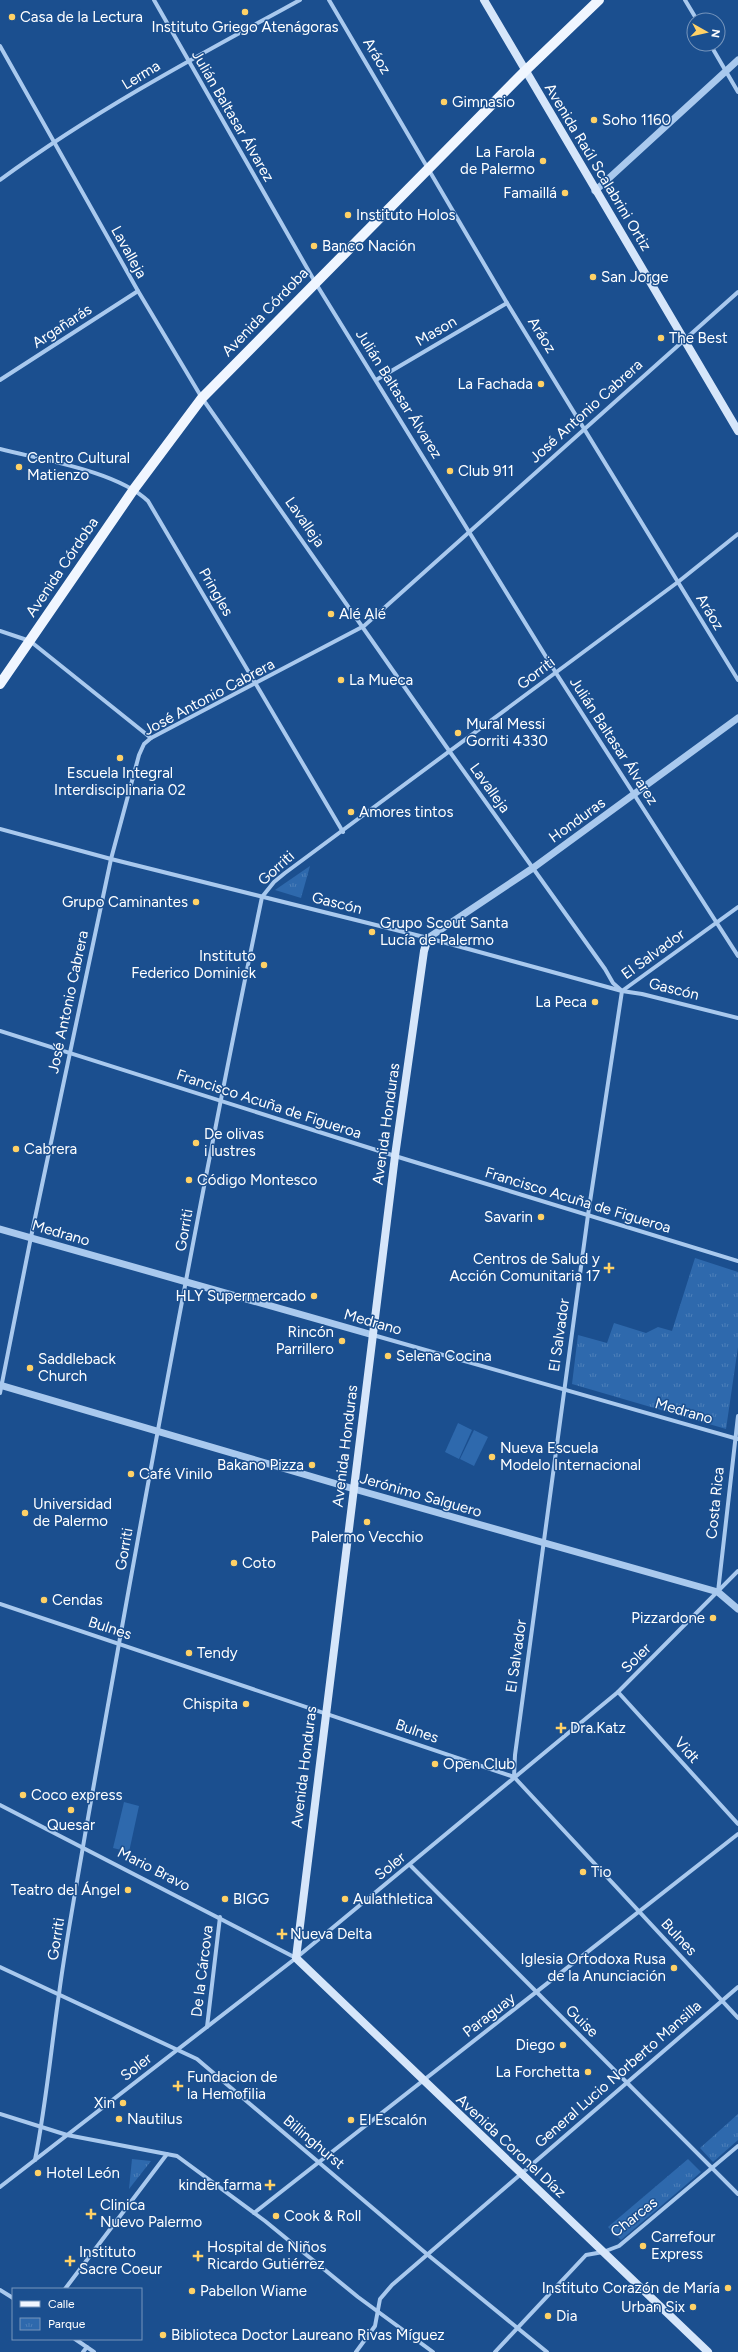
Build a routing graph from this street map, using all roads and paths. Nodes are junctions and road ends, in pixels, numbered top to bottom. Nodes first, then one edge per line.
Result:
1 (154, 0) edge
2 (300, 0) edge
3 (329, 0) edge
4 (484, 0) edge
5 (599, 0) edge
6 (685, 0) edge
7 (692, 12) edge
8 (0, 46) edge
9 (715, 52) edge
10 (738, 60) edge
11 (187, 61) junction
12 (524, 71) junction
13 (726, 71) junction
14 (738, 92) edge
15 (53, 141) junction
16 (429, 167) junction
17 (0, 180) edge
18 (595, 191) junction
19 (315, 282) junction
20 (138, 291) junction
21 (738, 292) edge
22 (508, 303) junction
23 (684, 339) junction
24 (0, 380) edge
25 (376, 380) junction
26 (202, 398) junction
27 (585, 429) junction
28 (738, 431) edge
29 (0, 449) edge
30 (134, 490) junction
31 (470, 532) junction
32 (738, 534) edge
33 (678, 582) junction
34 (364, 626) junction
35 (0, 631) edge
36 (30, 641) junction
37 (556, 673) junction
38 (738, 680) edge
39 (0, 684) edge
40 (256, 685) junction
41 (738, 718) edge
42 (151, 738) junction
43 (450, 752) junction
44 (634, 795) junction
45 (0, 829) edge
46 (343, 832) junction
47 (111, 859) junction
48 (533, 868) junction
49 (262, 897) junction
50 (738, 907) edge
51 (716, 922) junction
52 (428, 938) junction
53 (738, 956) edge
54 (622, 991) junction
55 (738, 1018) edge
56 (0, 1031) edge
57 (70, 1054) junction
58 (220, 1101) junction
59 (395, 1156) junction
60 (588, 1215) junction
61 (0, 1229) edge
62 (31, 1238) junction
63 (738, 1261) edge
64 (186, 1281) junction
65 (373, 1335) junction
66 (1, 1385) edge
67 (564, 1390) junction
68 (0, 1393) edge
69 (738, 1416) edge
70 (157, 1432) junction
71 (736, 1439) edge
72 (354, 1489) junction
73 (544, 1544) junction
74 (738, 1572) edge
75 (718, 1592) junction
76 (0, 1604) edge
77 (738, 1609) edge
78 (119, 1644) junction
79 (618, 1692) junction
80 (325, 1712) junction
81 (514, 1777) junction
82 (0, 1805) edge
83 (738, 1824) edge
84 (738, 1834) edge
85 (83, 1846) junction
86 (410, 1865) junction
87 (639, 1913) junction
88 (220, 1917) junction
89 (296, 1958) junction
90 (0, 1967) edge
91 (738, 1987) edge
92 (537, 1992) junction
93 (59, 1993) junction
94 (722, 2000) junction
95 (738, 2018) edge
96 (207, 2027) junction
97 (178, 2049) junction
98 (423, 2082) junction
99 (628, 2082) junction
100 (0, 2114) edge
101 (42, 2128) junction
102 (67, 2135) junction
103 (738, 2146) edge
104 (167, 2154) junction
105 (35, 2160) junction
106 (321, 2163) junction
107 (712, 2168) junction
108 (521, 2174) junction
109 (0, 2187) edge
110 (738, 2194) edge
111 (254, 2213) junction
112 (603, 2252) junction
113 (428, 2255) junction
114 (66, 2288) edge
115 (0, 2290) edge
116 (12, 2297) edge
117 (378, 2311) junction
118 (518, 2327) junction
119 (76, 2340) edge
120 (87, 2347) junction
121 (83, 2352) edge
122 (94, 2352) edge
123 (356, 2352) edge
124 (433, 2352) edge
125 (495, 2352) edge
126 (547, 2352) edge
127 (708, 2352) edge

1 - 11 street, Julián Baltasar Álvarez
2 - 11 street, Lerma
3 - 16 street, Aráoz
4 - 12 main road, Avenida Raúl Scalabrini Ortiz
5 - 12 main road, Avenida Córdoba
6 - 7 street
8 - 15 street, Lavalleja
9 - 13 street
10 - 13 street
11 - 15 street, Lerma
11 - 19 street, Julián Baltasar Álvarez
12 - 16 main road, Avenida Córdoba
12 - 18 main road, Avenida Raúl Scalabrini Ortiz
13 - 14 street
13 - 18 street
15 - 17 street, Lerma
15 - 20 street, Lavalleja
16 - 19 main road, Avenida Córdoba
16 - 22 street, Aráoz
18 - 23 main road, Avenida Raúl Scalabrini Ortiz
19 - 25 street, Julián Baltasar Álvarez
19 - 26 main road, Avenida Córdoba
20 - 24 street, Argañarás
20 - 26 street, Lavalleja
21 - 23 street, José Antonio Cabrera
22 - 25 street, Mason
22 - 27 street, Aráoz
23 - 27 street, José Antonio Cabrera
23 - 28 main road, Avenida Raúl Scalabrini Ortiz
25 - 31 street, Julián Baltasar Álvarez
26 - 30 main road, Avenida Córdoba
26 - 34 street, Lavalleja
27 - 31 street, José Antonio Cabrera
27 - 33 street, Aráoz
29 - 30 street, Pringles
30 - 36 main road, Avenida Córdoba
30 - 40 street, Pringles
31 - 34 street, José Antonio Cabrera
31 - 37 street, Julián Baltasar Álvarez
32 - 33 street, Gorriti
33 - 37 street, Gorriti
33 - 38 street, Aráoz
34 - 40 street, José Antonio Cabrera
34 - 43 street, Lavalleja
35 - 36 street
36 - 39 main road, Avenida Córdoba
36 - 42 street
37 - 43 street, Gorriti
37 - 44 street, Julián Baltasar Álvarez
40 - 42 street, José Antonio Cabrera
40 - 46 street, Pringles
41 - 44 street, Honduras
42 - 47 street, José Antonio Cabrera
43 - 46 street, Gorriti
43 - 48 street, Lavalleja
44 - 48 street, Honduras
44 - 51 street, Julián Baltasar Álvarez
45 - 47 street, Gascón
46 - 49 street, Gorriti
47 - 49 street, Gascón
47 - 57 street, José Antonio Cabrera
48 - 52 street, Honduras
48 - 54 street, Lavalleja
49 - 52 street, Gascón
49 - 58 street, Gorriti
50 - 51 street, El Salvador
51 - 53 street, Julián Baltasar Álvarez
51 - 54 street, El Salvador
52 - 54 street, Gascón
52 - 59 main road, Avenida Honduras
54 - 55 street, Gascón
54 - 60 street, El Salvador
56 - 57 street, Francisco Acuña de Figueroa
57 - 58 street, Francisco Acuña de Figueroa
57 - 62 street, José Antonio Cabrera
58 - 59 street, Francisco Acuña de Figueroa
58 - 64 street, Gorriti
59 - 60 street, Francisco Acuña de Figueroa
59 - 65 main road, Avenida Honduras
60 - 63 street, Francisco Acuña de Figueroa
60 - 67 street, El Salvador
61 - 62 street, Medrano
62 - 64 street, Medrano
62 - 66 street, José Antonio Cabrera
64 - 65 street, Medrano
64 - 70 street, Gorriti
65 - 67 street, Medrano
65 - 72 main road, Avenida Honduras
66 - 68 street, José Antonio Cabrera
66 - 70 street, Jerónimo Salguero
67 - 71 street, Medrano
67 - 73 street, El Salvador
69 - 71 street, Costa Rica
70 - 72 street, Jerónimo Salguero
70 - 78 street, Gorriti
71 - 75 street, Costa Rica
72 - 73 street, Jerónimo Salguero
72 - 80 main road, Avenida Honduras
73 - 75 street, Jerónimo Salguero
73 - 81 street, El Salvador
74 - 75 street, Soler
75 - 77 street, Jerónimo Salguero
75 - 79 street, Soler
76 - 78 street, Bulnes
78 - 80 street, Bulnes
78 - 85 street, Gorriti
79 - 81 street, Soler
79 - 83 street, Vidt
80 - 81 street, Bulnes
80 - 89 main road, Avenida Honduras
81 - 86 street, Soler
81 - 87 street, Bulnes
82 - 85 street, Mario Bravo
84 - 87 street, Paraguay
85 - 88 street, Mario Bravo
85 - 93 street, Gorriti
86 - 89 street, Soler
86 - 92 street, Guise
87 - 92 street, Paraguay
87 - 94 street, Bulnes
88 - 89 street, Mario Bravo
88 - 96 street, De la Cárcova
89 - 96 street, Soler
89 - 98 main road, Avenida Coronel Díaz
90 - 93 street, Billinghurst
91 - 94 street, General Lucio Norberto Mansilla
92 - 98 street, Paraguay
92 - 99 street, Guise
93 - 97 street, Billinghurst
93 - 101 street, Gorriti
94 - 95 street, Bulnes
94 - 99 street, General Lucio Norberto Mansilla
96 - 97 street, Soler
97 - 102 street, Soler
97 - 106 street, Billinghurst
98 - 106 street, Paraguay
98 - 108 main road, Avenida Coronel Díaz
99 - 107 street, Guise
99 - 108 street, General Lucio Norberto Mansilla
100 - 101 street
101 - 102 street
101 - 105 street, Gorriti
102 - 104 street
102 - 105 street, Soler
103 - 107 street, Charcas
104 - 111 street
104 - 114 street
105 - 109 street, Soler
106 - 111 street, Paraguay
106 - 113 street, Billinghurst
107 - 110 street, Guise
107 - 112 street, Charcas
108 - 112 main road, Avenida Coronel Díaz
108 - 113 street, General Lucio Norberto Mansilla
111 - 117 street
112 - 118 street, Charcas
112 - 127 main road, Avenida Coronel Díaz
113 - 117 street, General Lucio Norberto Mansilla
113 - 118 street, Billinghurst
115 - 116 street
117 - 123 street, General Lucio Norberto Mansilla
117 - 124 street
118 - 125 street, Charcas
118 - 126 street, Billinghurst
119 - 120 street
120 - 121 street
120 - 122 street

